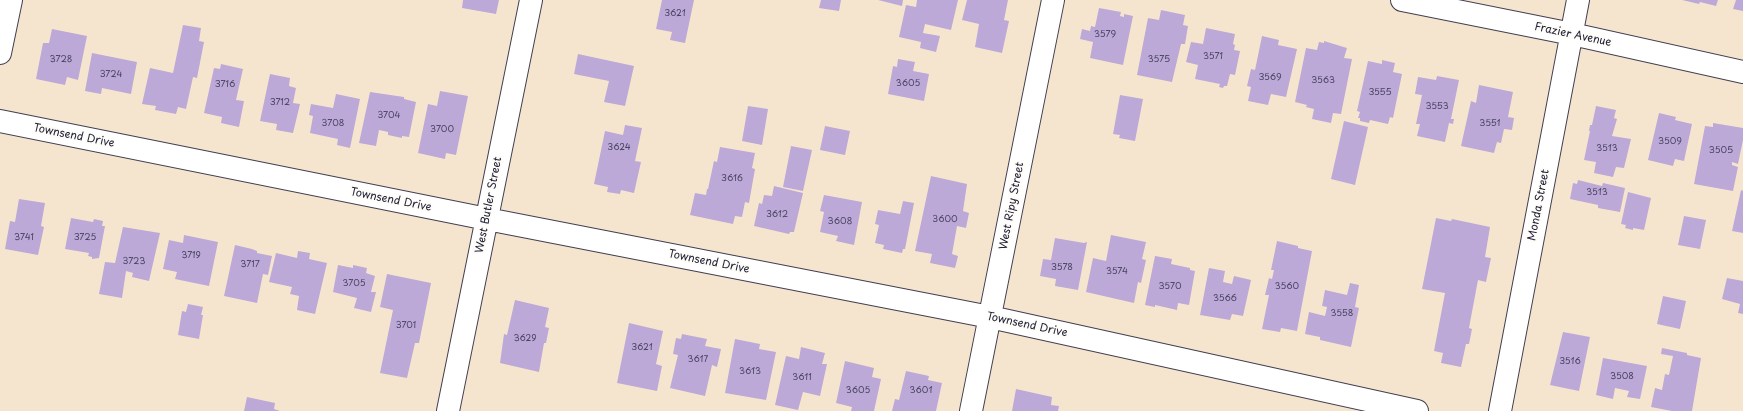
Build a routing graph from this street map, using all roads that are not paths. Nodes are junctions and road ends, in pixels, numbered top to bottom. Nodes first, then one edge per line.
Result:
1 (11, 0) edge
2 (531, 0) edge
3 (1053, 0) edge
4 (1402, 0) edge
5 (1578, 0) edge
6 (1572, 34) junction
7 (0, 54) edge
8 (1743, 72) edge
9 (0, 121) edge
10 (487, 219) junction
11 (990, 317) junction
12 (448, 411) edge
13 (971, 411) edge
14 (1417, 411) edge
15 (1500, 411) edge

1 - 7 street
2 - 10 street, West Butler Street
3 - 11 street, West Ripy Street
4 - 6 street, Frazier Avenue
5 - 6 street, Monda Street
6 - 8 street, Frazier Avenue
6 - 15 street, Monda Street
9 - 10 street, Townsend Drive
10 - 11 street, Townsend Drive
10 - 12 street, West Butler Street
11 - 13 street, West Ripy Street
11 - 14 street, Townsend Drive

